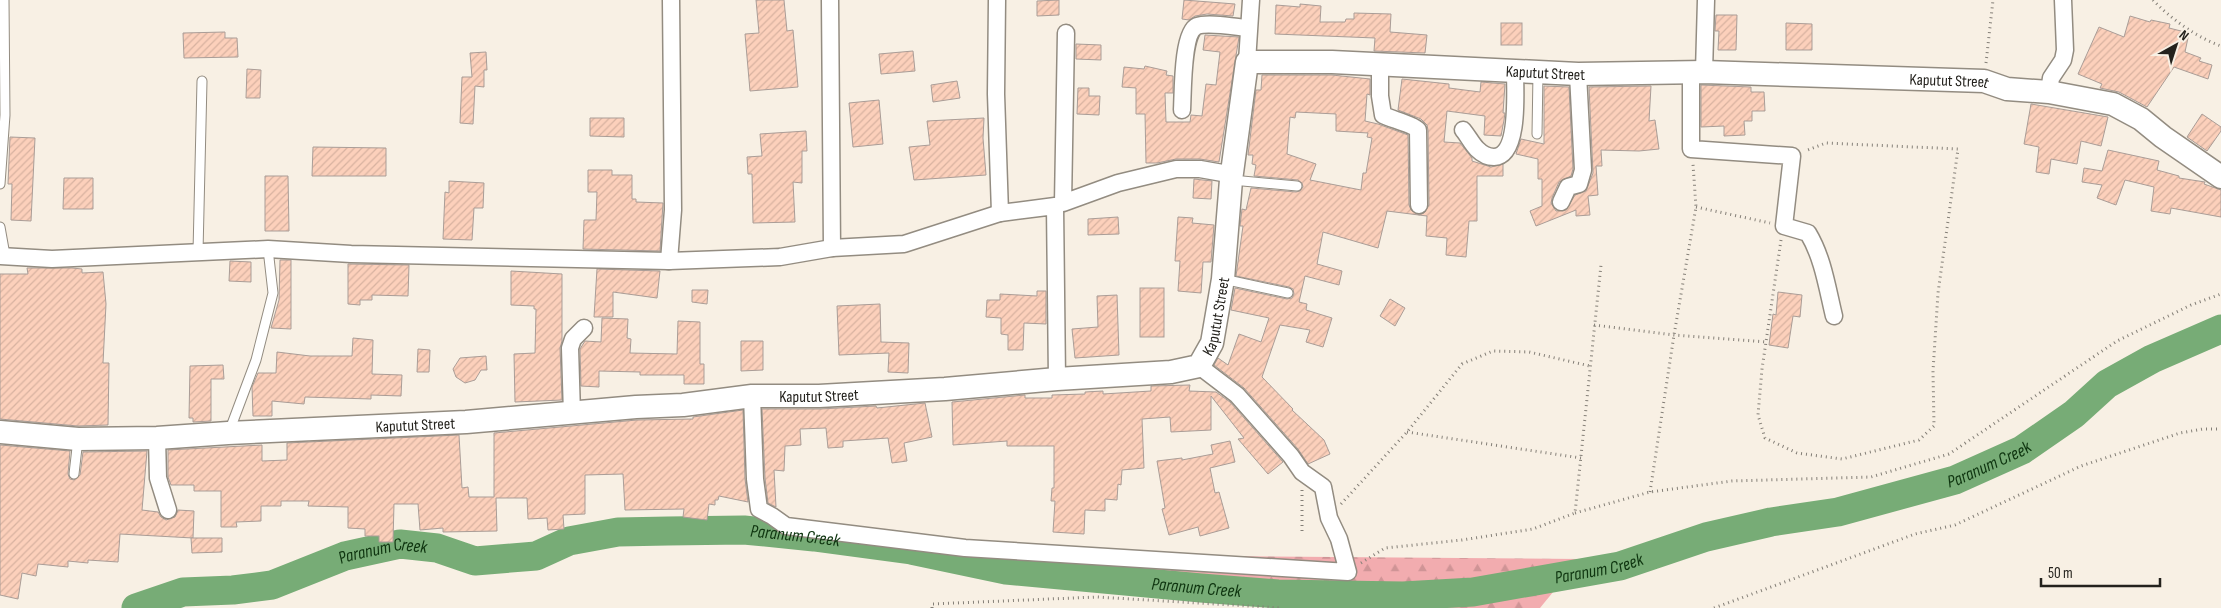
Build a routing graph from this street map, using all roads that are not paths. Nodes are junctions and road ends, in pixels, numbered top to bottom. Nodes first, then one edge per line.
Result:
1 (4, 0) edge
2 (671, 0) edge
3 (830, 0) edge
4 (997, 0) edge
5 (1251, 0) edge
6 (1706, 0) edge
7 (2063, 0) edge
8 (1248, 28) junction
9 (1066, 33) dead end
10 (1247, 62) junction
11 (1380, 66) junction
12 (1515, 72) junction
13 (1538, 73) junction
14 (1697, 73) junction
15 (1578, 74) junction
16 (202, 81) dead end
17 (2050, 92) junction
18 (1182, 110) dead end
19 (1463, 130) dead end
20 (1537, 134) dead end
21 (1233, 177) junction
22 (2221, 177) edge
23 (0, 184) edge
24 (1297, 186) dead end
25 (1561, 202) dead end
26 (1059, 204) junction
27 (1419, 206) dead end
28 (1000, 213) junction
29 (0, 227) edge
30 (832, 248) junction
31 (268, 249) junction
32 (198, 252) junction
33 (3, 256) edge
34 (669, 261) junction
35 (1223, 279) junction
36 (1288, 293) dead end
37 (1834, 316) dead end
38 (584, 328) dead end
39 (1199, 366) junction
40 (1057, 379) junction
41 (752, 396) junction
42 (572, 414) junction
43 (0, 432) edge
44 (228, 433) junction
45 (157, 438) junction
46 (78, 439) junction
47 (74, 474) dead end
48 (168, 510) dead end

1 - 23 lane
2 - 34 street
3 - 30 street
4 - 28 street
5 - 8 street
6 - 14 street
7 - 17 street
8 - 10 street
8 - 18 street
9 - 26 street
10 - 11 street, Kaputut Street
10 - 21 street, Kaputut Street
11 - 12 street, Kaputut Street
11 - 27 street
12 - 13 street, Kaputut Street
12 - 19 street
13 - 15 street, Kaputut Street
13 - 20 lane
14 - 15 street, Kaputut Street
14 - 17 street, Kaputut Street
14 - 37 street
15 - 25 street
16 - 32 lane
17 - 22 street, Kaputut Street
21 - 24 lane
21 - 26 street
21 - 35 street, Kaputut Street
26 - 28 street
26 - 40 street
28 - 30 street
29 - 33 lane
30 - 34 street
31 - 32 street
31 - 34 street
31 - 44 lane
32 - 33 street
35 - 36 lane
35 - 39 street, Kaputut Street
38 - 42 street
39 - 40 street, Kaputut Street
39 - 41 street
40 - 41 street, Kaputut Street
41 - 42 street, Kaputut Street
42 - 44 street, Kaputut Street
43 - 46 street, Kaputut Street
44 - 45 street, Kaputut Street
45 - 46 street, Kaputut Street
45 - 48 street
46 - 47 lane

